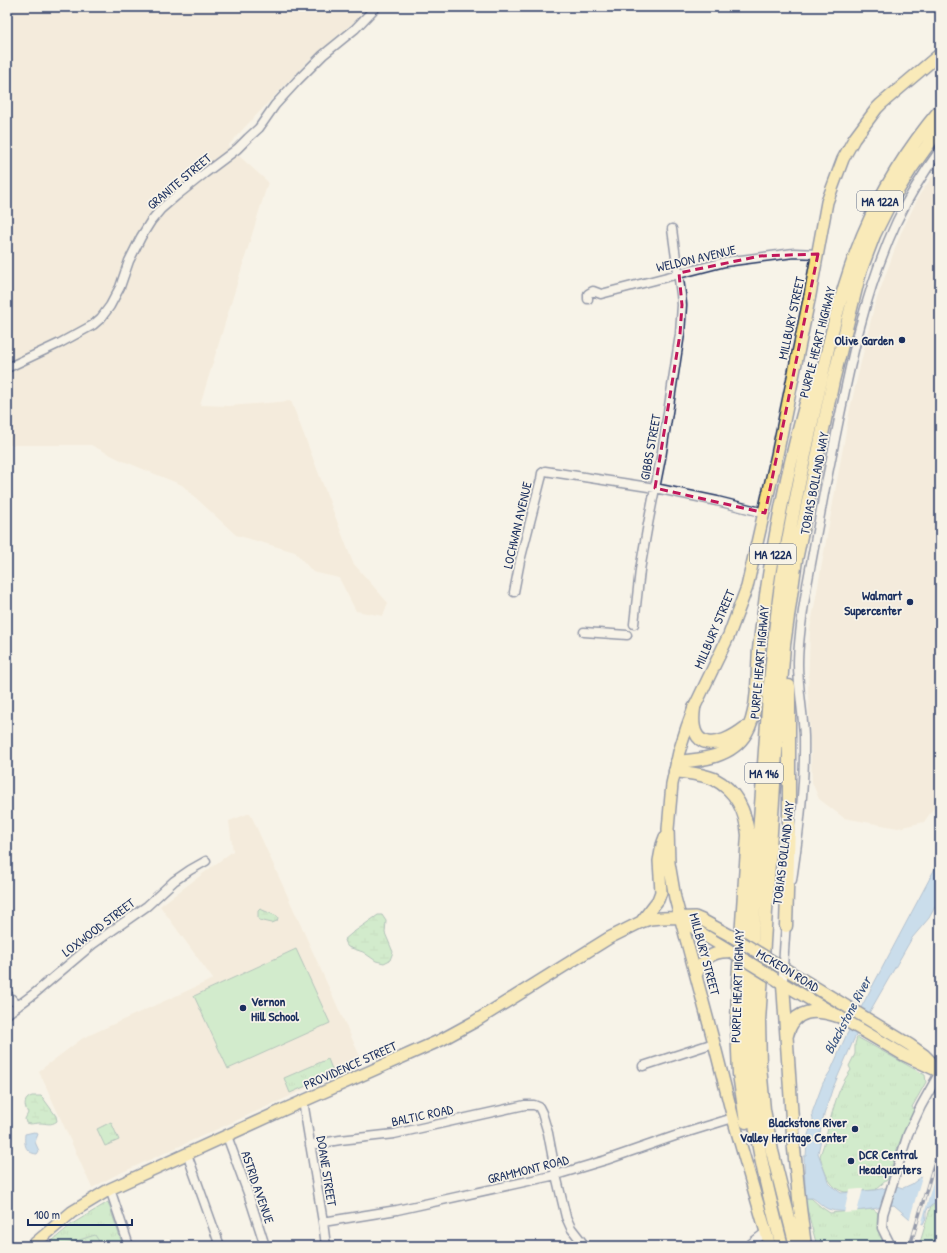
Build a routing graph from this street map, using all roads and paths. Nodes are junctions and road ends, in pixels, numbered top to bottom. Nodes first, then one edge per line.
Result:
1 (376, 7) edge
2 (940, 54) edge
3 (940, 110) edge
4 (940, 128) edge
5 (940, 150) edge
6 (672, 229) dead end
7 (818, 254) junction
8 (679, 273) junction
9 (588, 299) dead end
10 (840, 302) junction
11 (7, 368) edge
12 (655, 488) junction
13 (765, 513) junction
14 (514, 592) dead end
15 (791, 598) junction
16 (634, 624) dead end
17 (584, 632) dead end
18 (627, 634) dead end
19 (694, 708) junction
20 (752, 722) junction
21 (676, 767) junction
22 (668, 829) junction
23 (206, 861) dead end
24 (680, 918) junction
25 (641, 922) junction
26 (786, 926) junction
27 (732, 952) junction
28 (780, 965) junction
29 (696, 976) junction
30 (779, 981) junction
31 (7, 994) edge
32 (18, 1006) junction
33 (841, 1010) junction
34 (7, 1014) edge
35 (786, 1038) junction
36 (714, 1043) junction
37 (643, 1066) dead end
38 (940, 1071) edge
39 (303, 1101) junction
40 (734, 1118) junction
41 (227, 1136) junction
42 (310, 1145) junction
43 (187, 1154) junction
44 (556, 1175) junction
45 (110, 1189) junction
46 (323, 1222) junction
47 (766, 1232) junction
48 (777, 1244) edge
49 (32, 1246) edge
50 (129, 1246) edge
51 (220, 1246) edge
52 (265, 1246) edge
53 (326, 1246) edge
54 (584, 1246) edge
55 (748, 1246) edge
56 (796, 1246) edge
57 (805, 1246) edge
58 (891, 1246) edge

1 - 11 street, GRANITE STREET
2 - 7 main road, MILLBURY STREET
3 - 10 highway, PURPLE HEART HIGHWAY / MA 122A
4 - 15 highway, PURPLE HEART HIGHWAY / MA 122A
5 - 26 street, TOBIAS BOLLAND WAY
6 - 8 street, GIBBS STREET
7 - 8 street, WELDON AVENUE
7 - 13 main road, MILLBURY STREET
8 - 9 street, WELDON AVENUE
8 - 12 street, GIBBS STREET
10 - 20 highway, MA 122A
10 - 48 highway, PURPLE HEART HIGHWAY / MA 146
12 - 13 street, LOCHWAN AVENUE
12 - 14 street, LOCHWAN AVENUE
12 - 16 street, GIBBS STREET
13 - 19 main road, MILLBURY STREET
15 - 26 highway, MA 122A
15 - 56 highway, PURPLE HEART HIGHWAY / MA 146
17 - 18 street
19 - 20 highway
19 - 21 main road, MILLBURY STREET
20 - 21 highway, MA 122A
21 - 22 main road, MILLBURY STREET
21 - 48 highway
22 - 24 main road, MILLBURY STREET
22 - 25 main road
23 - 32 street, LOXWOOD STREET
24 - 25 main road, PROVIDENCE STREET
24 - 27 main road, MCKEON ROAD
24 - 28 main road, MCKEON ROAD, bridge
24 - 29 main road, MILLBURY STREET
25 - 39 main road, PROVIDENCE STREET
26 - 28 street, TOBIAS BOLLAND WAY / MA 122A
27 - 29 main road
27 - 30 main road, MCKEON ROAD, bridge
28 - 30 street, TOBIAS BOLLAND WAY / MA 122A
28 - 33 main road, MCKEON ROAD
29 - 36 main road, MILLBURY STREET
30 - 33 main road, MCKEON ROAD
30 - 35 highway
31 - 32 street
32 - 34 street, LOXWOOD STREET
33 - 35 highway
33 - 38 main road, MCKEON ROAD
33 - 38 main road, MCKEON ROAD
35 - 57 highway
36 - 37 street
36 - 40 main road, MILLBURY STREET
38 - 58 street
39 - 41 main road, PROVIDENCE STREET
39 - 42 street, DOANE STREET
40 - 44 street, GRAMMONT ROAD
40 - 47 main road, MILLBURY STREET
41 - 43 main road, PROVIDENCE STREET
41 - 52 street, ASTRID AVENUE
42 - 44 street, BALTIC ROAD
42 - 46 street, DOANE STREET
43 - 45 main road, PROVIDENCE STREET
43 - 51 street
44 - 46 street, GRAMMONT ROAD
44 - 54 street
45 - 49 main road, PROVIDENCE STREET
45 - 50 street
46 - 53 street, DOANE STREET
47 - 48 main road, MILLBURY STREET
47 - 55 street

